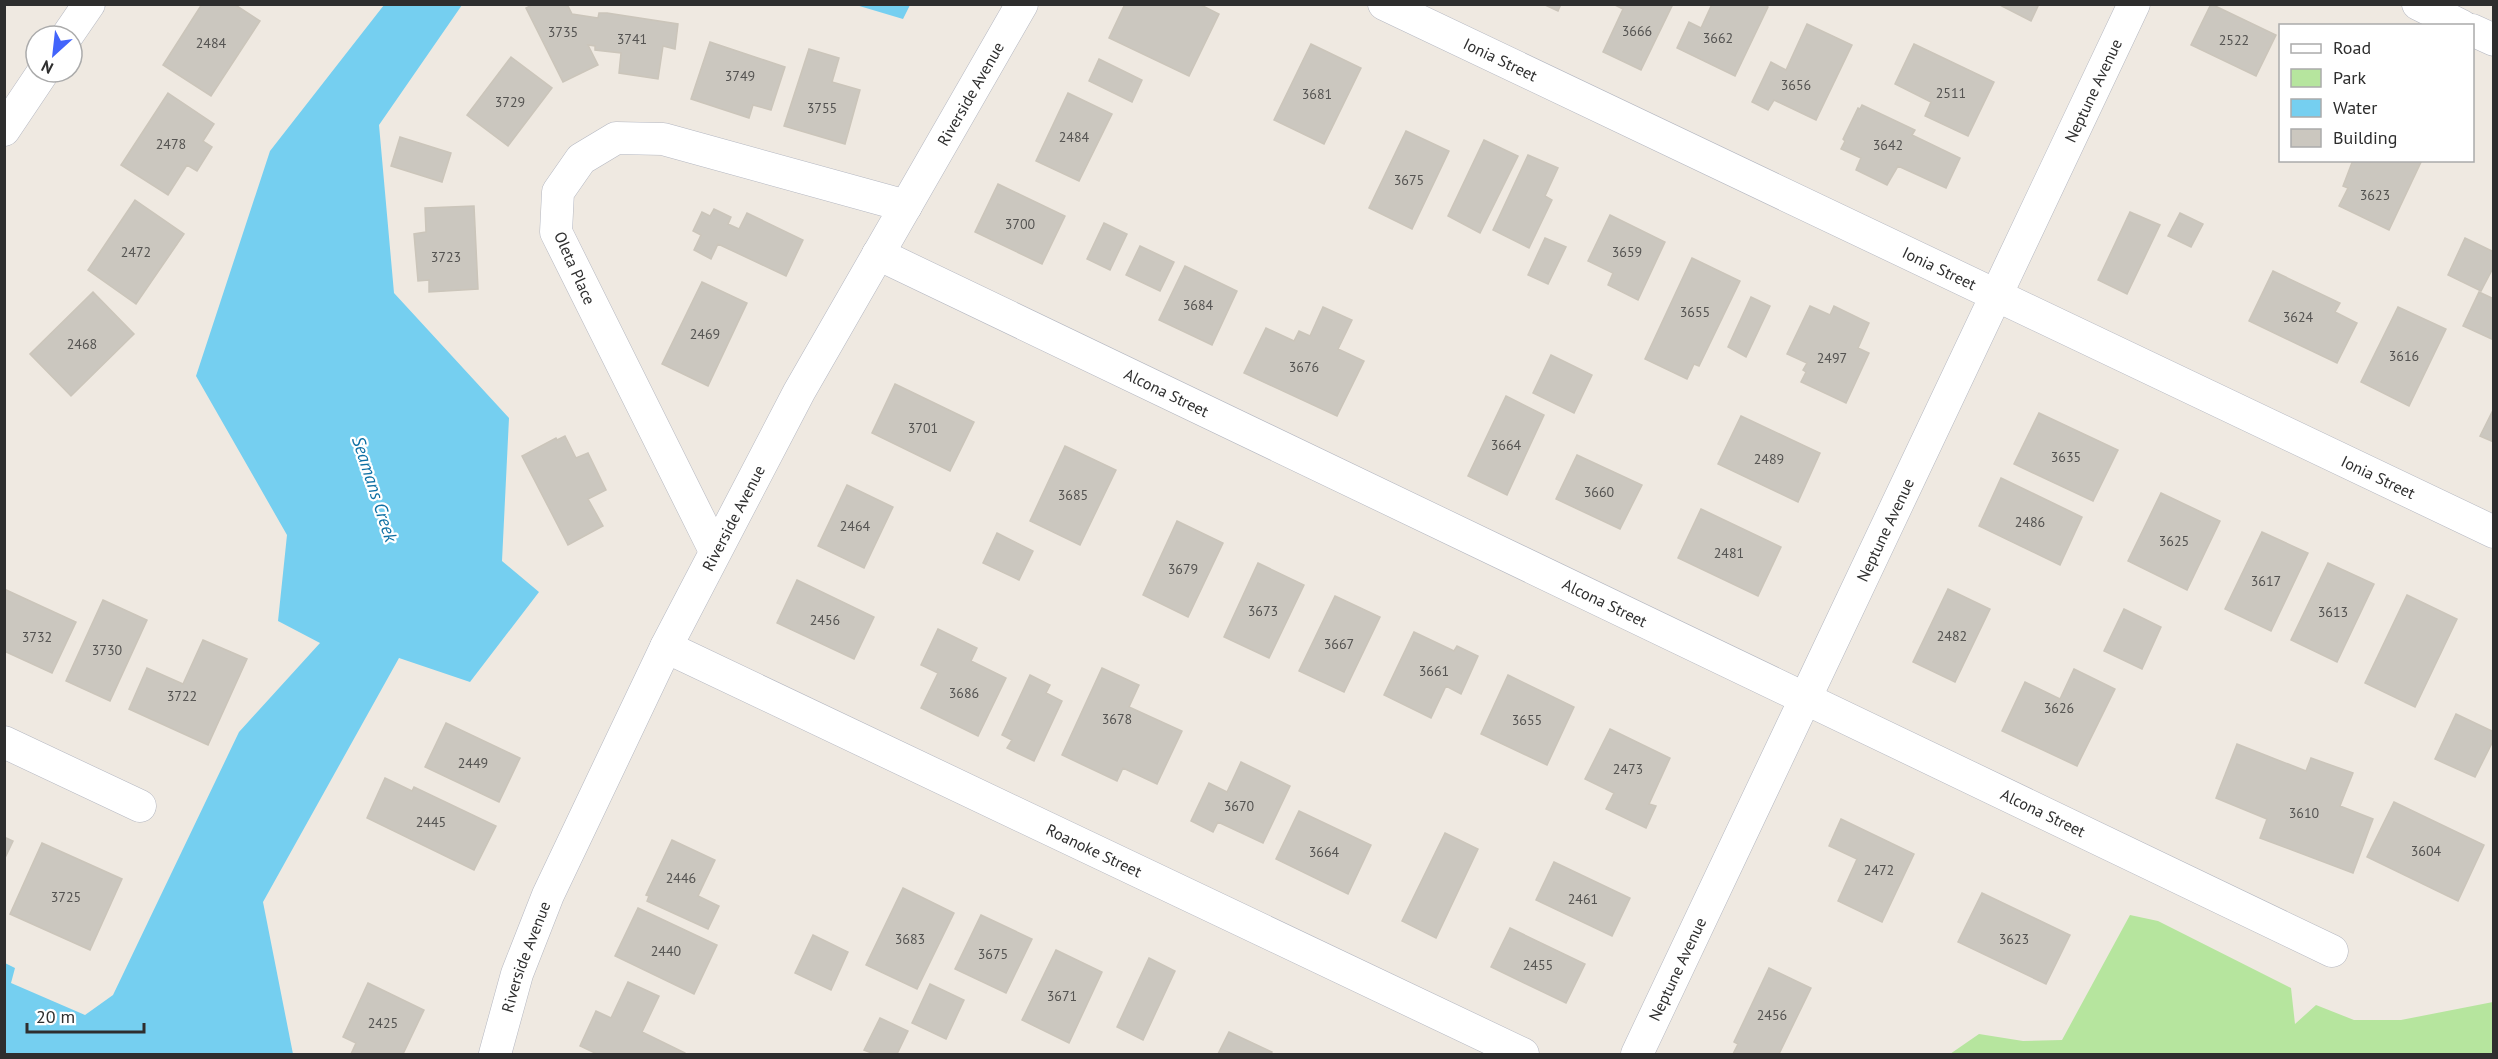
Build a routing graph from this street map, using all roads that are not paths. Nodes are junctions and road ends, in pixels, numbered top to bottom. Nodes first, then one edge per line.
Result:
1 (88, 4) edge
2 (1022, 4) edge
3 (1384, 4) edge
4 (2134, 4) edge
5 (2418, 4) edge
6 (76, 24) edge
7 (2458, 24) edge
8 (2474, 31) edge
9 (2493, 40) edge
10 (35, 84) edge
11 (4, 130) edge
12 (906, 206) junction
13 (878, 254) junction
14 (1996, 296) junction
15 (2493, 532) edge
16 (715, 551) junction
17 (666, 647) junction
18 (1806, 698) junction
19 (4, 742) edge
20 (140, 806) dead end
21 (2332, 951) dead end
22 (495, 1054) edge
23 (1523, 1054) edge
24 (1637, 1054) edge

1 - 6 street
2 - 12 street, Riverside Avenue
3 - 14 street, Ionia Street
4 - 14 street, Neptune Avenue
5 - 7 street
8 - 9 street
10 - 11 street
12 - 13 street, Riverside Avenue
12 - 16 street, Oleta Place
13 - 16 street, Riverside Avenue
13 - 18 street, Alcona Street
14 - 15 street, Ionia Street
14 - 18 street, Neptune Avenue
16 - 17 street, Riverside Avenue
17 - 22 street, Riverside Avenue
17 - 23 street, Roanoke Street
18 - 21 street, Alcona Street
18 - 24 street, Neptune Avenue
19 - 20 street

